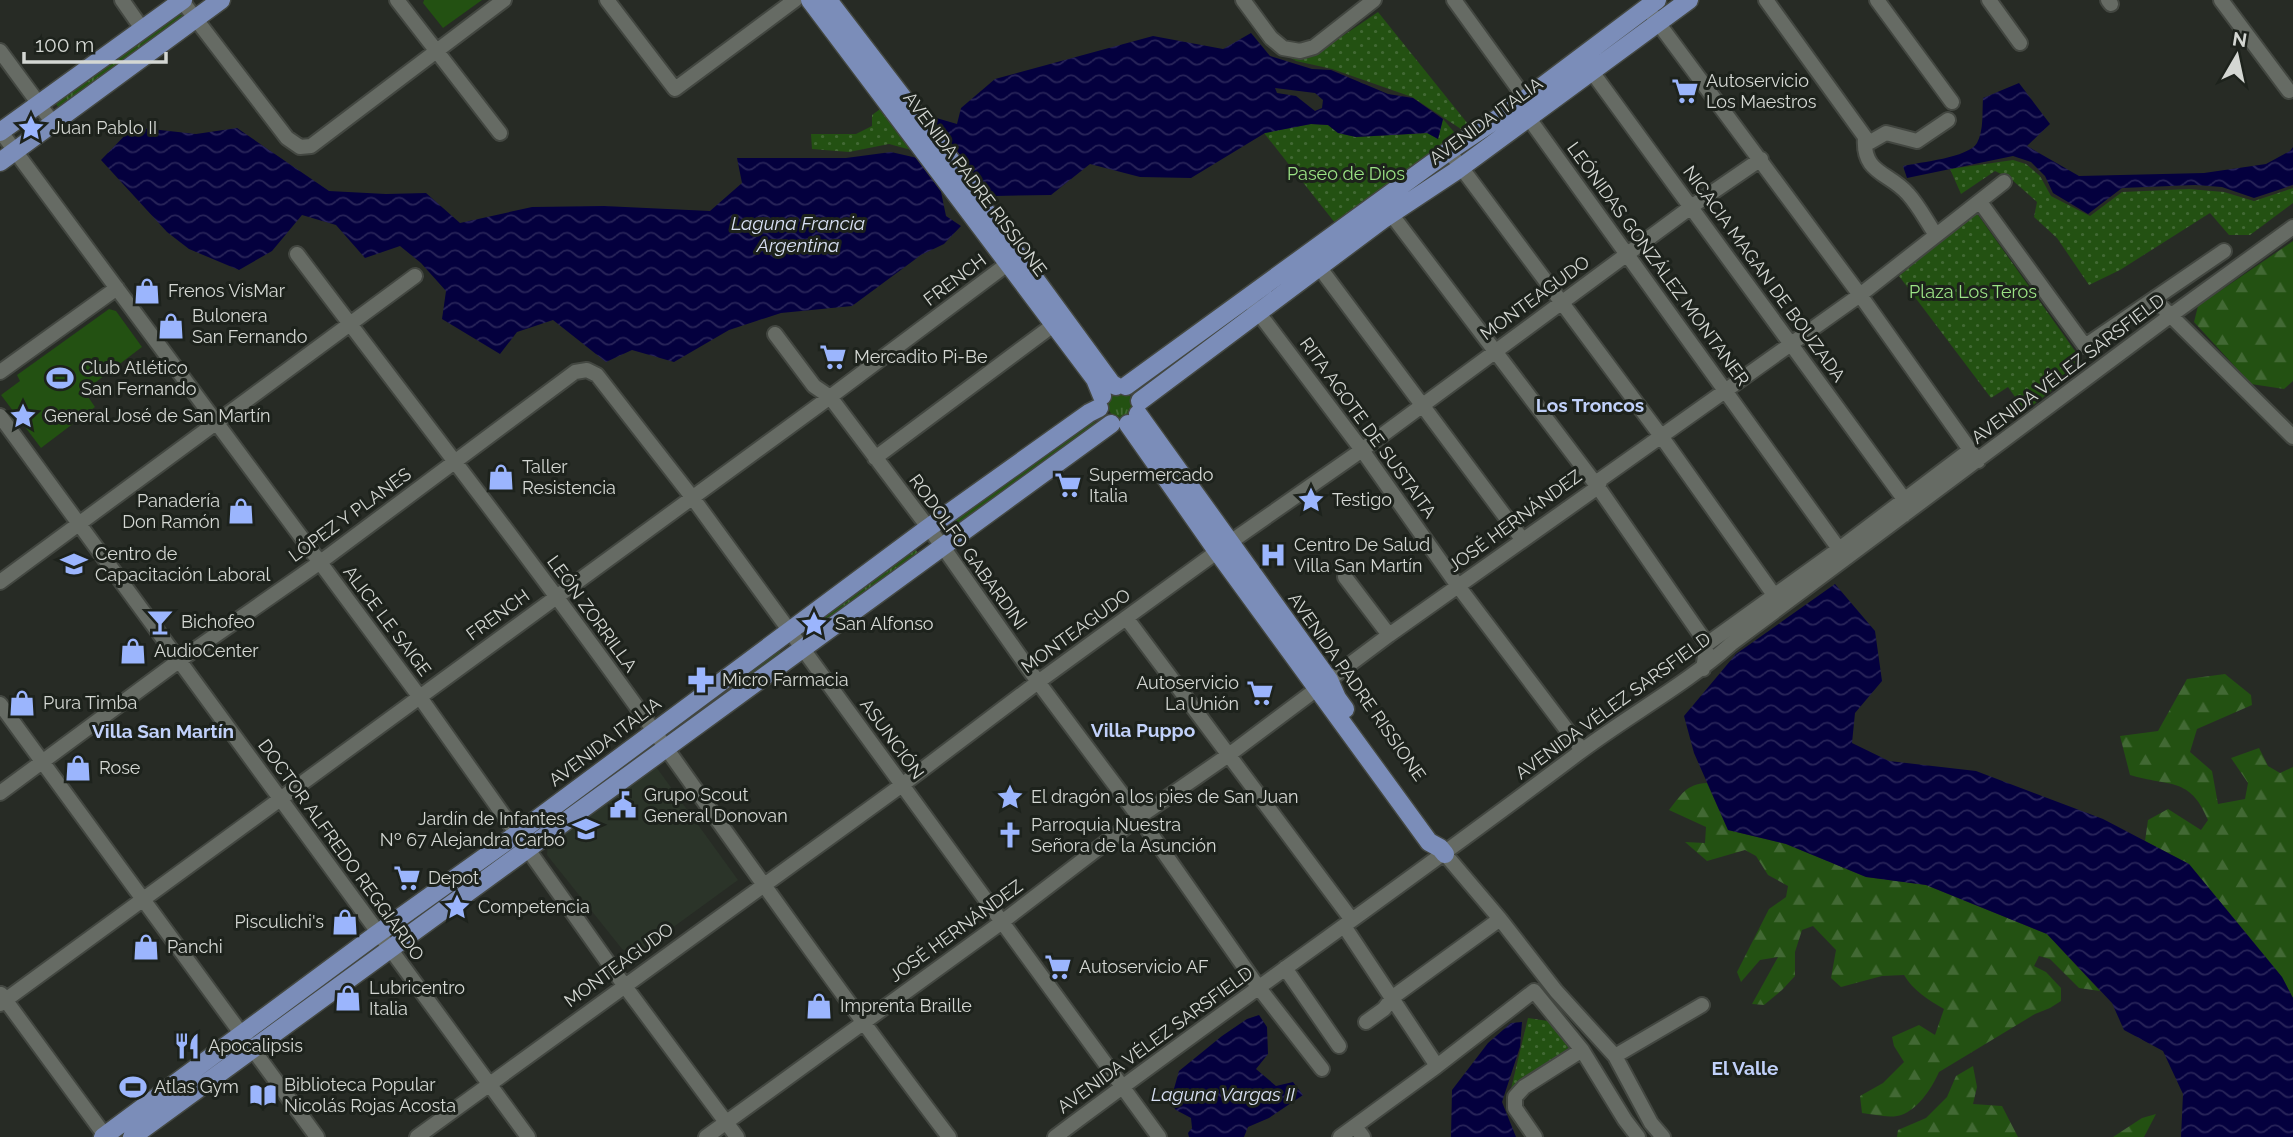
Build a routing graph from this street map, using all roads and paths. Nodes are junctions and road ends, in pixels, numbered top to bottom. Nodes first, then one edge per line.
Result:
1 (121, 0) edge
2 (183, 0) edge
3 (221, 0) edge
4 (397, 0) edge
5 (504, 0) edge
6 (607, 0) edge
7 (795, 0) edge
8 (810, 0) edge
9 (828, 0) edge
10 (1243, 0) edge
11 (1374, 0) edge
12 (1454, 0) edge
13 (1766, 0) edge
14 (1877, 0) edge
15 (1989, 0) edge
16 (2221, 0) edge
17 (1677, 3) edge
18 (1651, 4) edge
19 (197, 18) junction
20 (1658, 23) junction
21 (143, 30) junction
22 (2020, 43) dead end
23 (0, 51) edge
24 (435, 51) junction
25 (1586, 64) junction
26 (2289, 91) dead end
27 (1525, 98) junction
28 (1952, 102) dead end
29 (39, 104) junction
30 (1528, 117) junction
31 (1948, 120) dead end
32 (53, 123) junction
33 (1, 132) edge
34 (500, 134) dead end
35 (1865, 145) junction
36 (15, 151) junction
37 (1449, 151) junction
38 (936, 153) junction
39 (1761, 159) junction
40 (0, 162) edge
41 (1460, 168) junction
42 (2004, 182) dead end
43 (1980, 202) junction
44 (1386, 207) junction
45 (1691, 207) junction
46 (2293, 227) edge
47 (1936, 235) junction
48 (2224, 251) dead end
49 (297, 254) dead end
50 (1628, 254) junction
51 (1013, 260) junction
52 (1314, 260) junction
53 (415, 276) dead end
54 (117, 288) junction
55 (1860, 295) junction
56 (2155, 300) junction
57 (1561, 303) junction
58 (1253, 305) junction
59 (2170, 316) junction
60 (1059, 321) junction
61 (351, 326) junction
62 (775, 334) dead end
63 (1791, 343) junction
64 (1494, 352) junction
65 (587, 370) joint
66 (0, 372) edge
67 (1726, 390) junction
68 (1111, 394) junction
69 (830, 397) junction
70 (1421, 405) junction
71 (0, 416) edge
72 (1129, 416) junction
73 (217, 424) junction
74 (1661, 436) junction
75 (2293, 437) edge
76 (1362, 450) junction
77 (1974, 456) junction
78 (875, 458) junction
79 (455, 461) junction
80 (1598, 487) junction
81 (692, 498) junction
82 (1904, 499) junction
83 (1904, 515) junction
84 (79, 524) junction
85 (928, 528) junction
86 (1522, 539) junction
87 (943, 547) junction
88 (1223, 547) junction
89 (1839, 549) junction
90 (319, 563) junction
91 (1345, 578) dead end
92 (0, 582) edge
93 (1458, 586) junction
94 (1774, 595) junction
95 (555, 597) junction
96 (1127, 618) junction
97 (789, 631) junction
98 (1389, 635) junction
99 (1707, 644) junction
100 (802, 649) junction
101 (180, 660) junction
102 (1703, 669) junction
103 (1038, 682) junction
104 (1323, 685) junction
105 (419, 696) junction
106 (0, 704) edge
107 (654, 730) junction
108 (665, 747) junction
109 (1583, 750) junction
110 (1230, 754) junction
111 (42, 762) junction
112 (902, 785) junction
113 (0, 793) edge
114 (280, 799) junction
115 (1139, 817) junction
116 (517, 834) junction
117 (528, 850) junction
118 (1443, 851) junction
119 (764, 884) junction
120 (144, 898) junction
121 (1500, 919) junction
122 (1002, 922) junction
123 (1348, 923) junction
124 (377, 934) junction
125 (390, 950) junction
126 (1286, 968) junction
127 (624, 985) junction
128 (1259, 988) junction
129 (1556, 991) junction
130 (1538, 996) junction
131 (1393, 997) junction
132 (2, 999) edge
133 (1702, 1005) dead end
134 (1366, 1022) dead end
135 (862, 1023) junction
136 (247, 1043) junction
137 (1339, 1045) dead end
138 (1581, 1050) junction
139 (1615, 1056) junction
140 (1437, 1066) junction
141 (1322, 1069) dead end
142 (488, 1085) junction
143 (1123, 1086) junction
144 (726, 1122) junction
145 (1359, 1131) edge
146 (105, 1137) edge
147 (132, 1137) edge
148 (317, 1137) edge
149 (417, 1137) edge
150 (528, 1137) edge
151 (706, 1137) edge
152 (737, 1137) edge
153 (949, 1137) edge
154 (1055, 1137) edge
155 (1159, 1137) edge
156 (1340, 1137) edge
157 (1535, 1137) edge
158 (1638, 1137) edge
159 (1663, 1137) edge

1 - 21 street
2 - 19 street
2 - 21 main road
3 - 19 main road
4 - 24 street
5 - 24 street
6 - 7 street
8 - 38 main road, AVENIDA PADRE RISSIONE
9 - 38 main road, AVENIDA PADRE RISSIONE
10 - 11 street
12 - 27 street, LEÓNIDAS GONZÁLEZ MONTANER
13 - 35 street
14 - 28 street
15 - 22 street
16 - 26 street
17 - 20 main road, AVENIDA ITALIA
18 - 20 street
18 - 25 main road, AVENIDA ITALIA
19 - 24 street
19 - 32 main road
20 - 25 main road, AVENIDA ITALIA
20 - 39 street
21 - 29 main road
23 - 29 street
24 - 34 street
25 - 27 main road, AVENIDA ITALIA
25 - 30 main road, AVENIDA ITALIA
25 - 45 street, NICACIA MAGAN DE BOUZADA
27 - 30 street, LEÓNIDAS GONZÁLEZ MONTANER
27 - 37 main road, AVENIDA ITALIA
29 - 32 street
29 - 33 main road
30 - 41 main road, AVENIDA ITALIA
30 - 50 street, LEÓNIDAS GONZÁLEZ MONTANER
31 - 35 street
32 - 36 main road
33 - 36 street, ALICE LE SAIGE
35 - 47 street
36 - 40 main road
36 - 54 street, ALICE LE SAIGE
37 - 41 street
37 - 44 main road, AVENIDA ITALIA
38 - 51 main road, AVENIDA PADRE RISSIONE
39 - 45 street, MONTEAGUDO
39 - 55 street
41 - 44 main road, AVENIDA ITALIA
41 - 57 street
42 - 43 street, JOSÉ HERNÁNDEZ
43 - 47 street, JOSÉ HERNÁNDEZ
43 - 56 street, AVENIDA VÉLEZ SARSFIELD
44 - 52 main road, AVENIDA ITALIA
44 - 64 street
45 - 50 street, MONTEAGUDO
45 - 63 street, NICACIA MAGAN DE BOUZADA
46 - 59 street, AVENIDA VÉLEZ SARSFIELD
47 - 55 street, JOSÉ HERNÁNDEZ
48 - 56 street, AVENIDA VÉLEZ SARSFIELD
49 - 61 street, LEÓN ZORRILLA
50 - 57 street, MONTEAGUDO
50 - 67 street, LEÓNIDAS GONZÁLEZ MONTANER
51 - 60 main road, AVENIDA PADRE RISSIONE
51 - 69 street, FRENCH
52 - 58 main road, AVENIDA ITALIA
52 - 70 street
53 - 61 street
54 - 66 street
54 - 73 street, ALICE LE SAIGE
55 - 63 street, JOSÉ HERNÁNDEZ
55 - 77 street
56 - 59 street
57 - 64 street, MONTEAGUDO
57 - 74 street
58 - 68 main road, AVENIDA ITALIA
58 - 72 main road, AVENIDA ITALIA
58 - 76 street, RITA AGOTE DE SUSTAITA
59 - 75 street
59 - 77 street, AVENIDA VÉLEZ SARSFIELD
60 - 68 main road, AVENIDA PADRE RISSIONE
60 - 78 street
61 - 73 street
61 - 79 street, LEÓN ZORRILLA
62 - 69 street, RODOLFO GABARDINI
63 - 67 street, JOSÉ HERNÁNDEZ
63 - 82 street, NICACIA MAGAN DE BOUZADA
64 - 70 street, MONTEAGUDO
64 - 80 street
65 - 79 street, LÓPEZ Y PLANES
65 - 81 street, ASUNCIÓN
67 - 74 street, JOSÉ HERNÁNDEZ
67 - 89 street, LEÓNIDAS GONZÁLEZ MONTANER
68 - 72 main road
68 - 72 main road
68 - 85 main road, AVENIDA ITALIA
69 - 78 street, RODOLFO GABARDINI
69 - 81 street, FRENCH
70 - 76 street, MONTEAGUDO
70 - 86 street
71 - 84 street, DOCTOR ALFREDO REGGIARDO
72 - 87 main road, AVENIDA ITALIA
72 - 88 main road, AVENIDA PADRE RISSIONE
73 - 84 street
73 - 90 street, ALICE LE SAIGE
74 - 80 street, JOSÉ HERNÁNDEZ
74 - 94 street
76 - 88 street, MONTEAGUDO
76 - 93 street, RITA AGOTE DE SUSTAITA
77 - 82 street, AVENIDA VÉLEZ SARSFIELD
77 - 83 street, AVENIDA VÉLEZ SARSFIELD
78 - 85 street, RODOLFO GABARDINI
79 - 90 street, LÓPEZ Y PLANES
79 - 95 street, LEÓN ZORRILLA
80 - 86 street, JOSÉ HERNÁNDEZ
80 - 99 street
81 - 95 street, FRENCH
81 - 97 street, ASUNCIÓN
82 - 83 street
82 - 89 street, AVENIDA VÉLEZ SARSFIELD
83 - 102 street, AVENIDA VÉLEZ SARSFIELD
84 - 92 street
84 - 101 street, DOCTOR ALFREDO REGGIARDO
85 - 87 street, RODOLFO GABARDINI
85 - 97 main road, AVENIDA ITALIA
86 - 93 street, JOSÉ HERNÁNDEZ
87 - 100 main road, AVENIDA ITALIA
87 - 103 street, RODOLFO GABARDINI
88 - 96 street, MONTEAGUDO
88 - 104 main road, AVENIDA PADRE RISSIONE
89 - 94 street, AVENIDA VÉLEZ SARSFIELD
90 - 101 street, LÓPEZ Y PLANES
90 - 105 street, ALICE LE SAIGE
91 - 98 street
93 - 98 street, JOSÉ HERNÁNDEZ
93 - 109 street, RITA AGOTE DE SUSTAITA
94 - 99 street, AVENIDA VÉLEZ SARSFIELD
95 - 105 street, FRENCH
95 - 107 street, LEÓN ZORRILLA
96 - 103 street, MONTEAGUDO
96 - 110 street
97 - 100 street, ASUNCIÓN
97 - 107 main road, AVENIDA ITALIA
98 - 104 street, JOSÉ HERNÁNDEZ
99 - 102 street
100 - 108 main road, AVENIDA ITALIA
100 - 112 street, ASUNCIÓN
101 - 111 street, LÓPEZ Y PLANES
101 - 114 street, DOCTOR ALFREDO REGGIARDO
102 - 109 street, AVENIDA VÉLEZ SARSFIELD
103 - 112 street, MONTEAGUDO
103 - 115 street, RODOLFO GABARDINI
104 - 110 street, JOSÉ HERNÁNDEZ
104 - 118 main road, AVENIDA PADRE RISSIONE
105 - 114 street, FRENCH
105 - 116 street, ALICE LE SAIGE
106 - 111 street
107 - 108 street, LEÓN ZORRILLA
107 - 116 main road, AVENIDA ITALIA
108 - 117 main road, AVENIDA ITALIA
108 - 119 street, LEÓN ZORRILLA
109 - 118 street, AVENIDA VÉLEZ SARSFIELD
110 - 115 street, JOSÉ HERNÁNDEZ
110 - 123 street
111 - 113 street, LÓPEZ Y PLANES
111 - 120 street
112 - 119 street, MONTEAGUDO
112 - 122 street, ASUNCIÓN
114 - 120 street, FRENCH
114 - 124 street, DOCTOR ALFREDO REGGIARDO
115 - 122 street, JOSÉ HERNÁNDEZ
115 - 128 street, RODOLFO GABARDINI
116 - 117 street, ALICE LE SAIGE
116 - 124 main road, AVENIDA ITALIA
117 - 125 main road, AVENIDA ITALIA
117 - 127 street, ALICE LE SAIGE
118 - 121 street, AVENIDA PADRE RISSIONE
118 - 123 street, AVENIDA VÉLEZ SARSFIELD
119 - 127 street, MONTEAGUDO
119 - 135 street, LEÓN ZORRILLA
120 - 132 street, FRENCH
120 - 136 street
121 - 129 street, AVENIDA PADRE RISSIONE
121 - 131 street
122 - 135 street, JOSÉ HERNÁNDEZ
122 - 143 street, ASUNCIÓN
123 - 126 street, AVENIDA VÉLEZ SARSFIELD
123 - 131 street
124 - 125 street, DOCTOR ALFREDO REGGIARDO
124 - 136 main road, AVENIDA ITALIA
125 - 136 main road, AVENIDA ITALIA
125 - 142 street, DOCTOR ALFREDO REGGIARDO
126 - 128 street, AVENIDA VÉLEZ SARSFIELD
126 - 137 street
127 - 142 street, MONTEAGUDO
127 - 144 street, ALICE LE SAIGE
128 - 141 street, RODOLFO GABARDINI
128 - 143 street, AVENIDA VÉLEZ SARSFIELD
129 - 130 street
129 - 139 street, AVENIDA PADRE RISSIONE
130 - 138 street
130 - 140 street
131 - 134 street
131 - 140 street
132 - 146 street
133 - 139 street
135 - 144 street, JOSÉ HERNÁNDEZ
135 - 153 street, LEÓN ZORRILLA
136 - 146 main road, AVENIDA ITALIA
136 - 147 main road, AVENIDA ITALIA
136 - 148 street
138 - 157 street
138 - 158 street
139 - 159 street, AVENIDA PADRE RISSIONE
140 - 145 street
142 - 149 street, MONTEAGUDO
142 - 150 street, DOCTOR ALFREDO REGGIARDO
143 - 154 street, AVENIDA VÉLEZ SARSFIELD
143 - 155 street, ASUNCIÓN
144 - 151 street, JOSÉ HERNÁNDEZ
144 - 152 street, ALICE LE SAIGE
145 - 156 street

